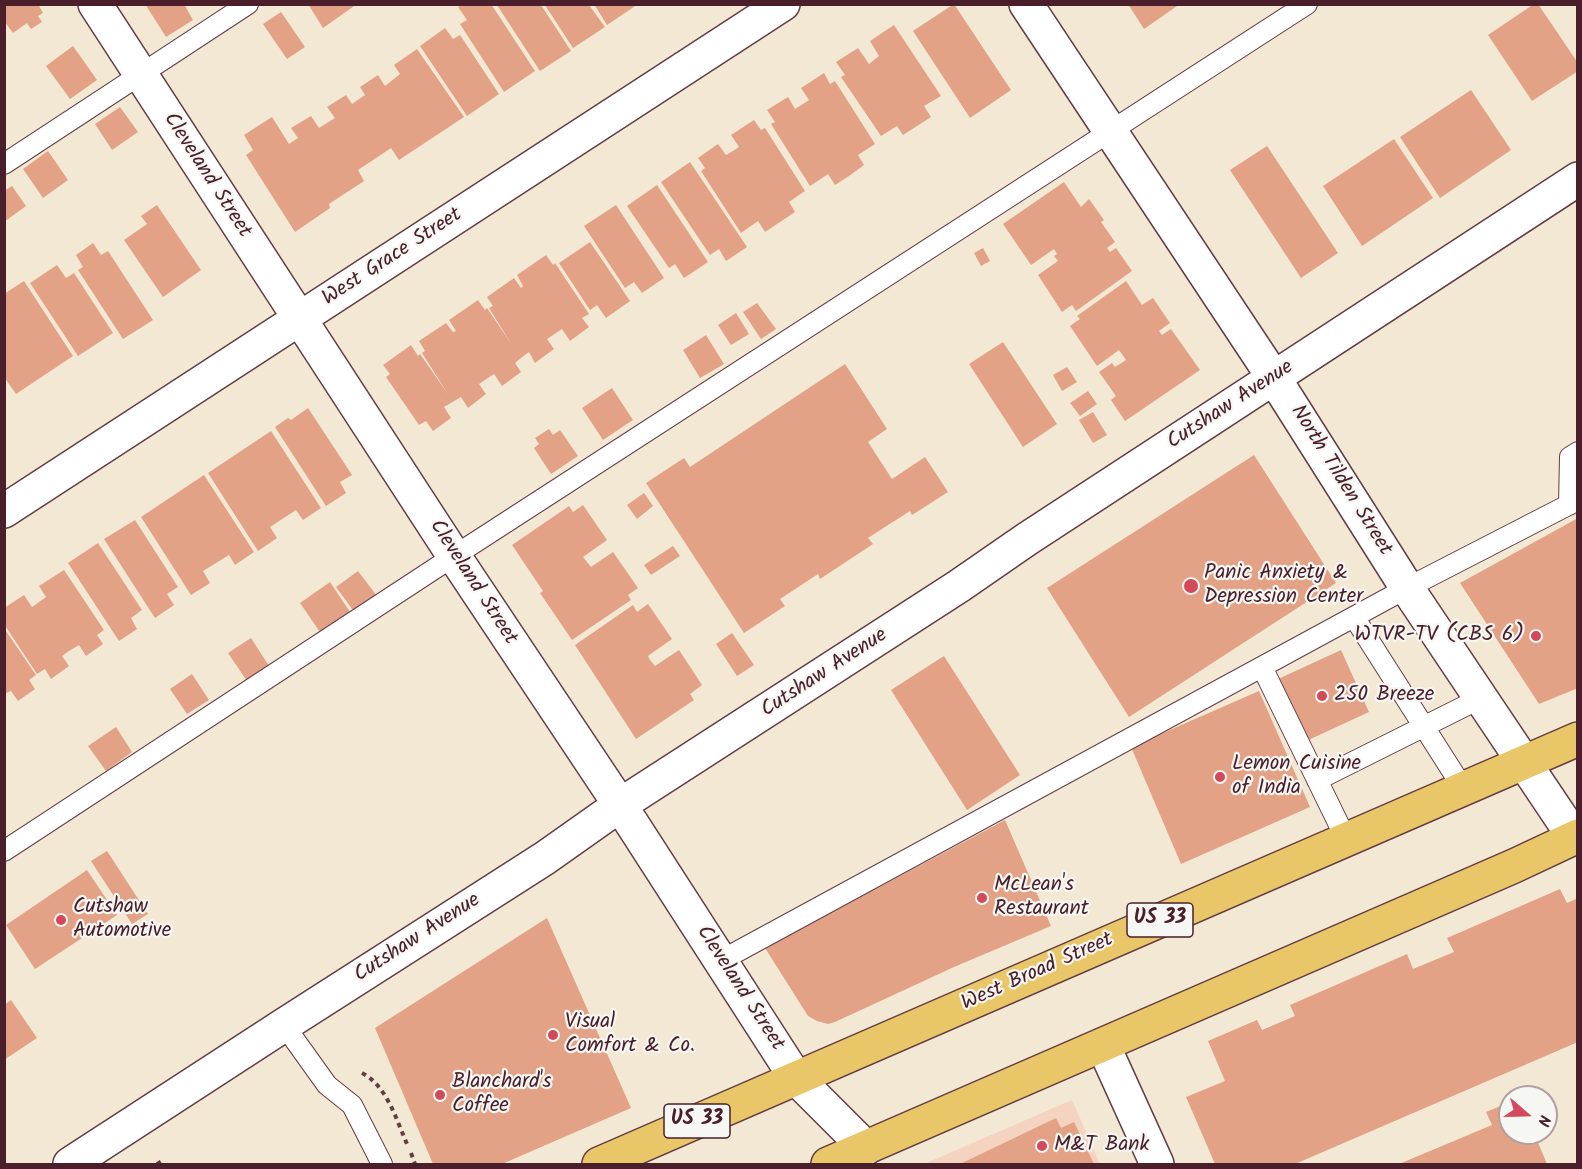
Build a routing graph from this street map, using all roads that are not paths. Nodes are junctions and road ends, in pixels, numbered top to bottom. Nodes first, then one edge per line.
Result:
1 (95, 4) edge
2 (248, 4) edge
3 (783, 4) edge
4 (1026, 4) edge
5 (1307, 4) edge
6 (141, 75) junction
7 (1112, 133) junction
8 (4, 164) edge
9 (1578, 179) edge
10 (299, 319) junction
11 (1274, 378) junction
12 (1578, 452) edge
13 (1573, 503) edge
14 (4, 511) edge
15 (454, 556) junction
16 (1407, 588) junction
17 (1354, 617) junction
18 (1262, 667) junction
19 (1481, 698) junction
20 (1424, 727) junction
21 (1578, 739) edge
22 (1524, 762) junction
23 (1317, 780) junction
24 (1463, 788) junction
25 (620, 805) junction
26 (1576, 836) edge
27 (1347, 838) junction
28 (4, 851) edge
29 (720, 961) junction
30 (284, 1024) junction
31 (1103, 1045) junction
32 (796, 1078) junction
33 (869, 1156) edge
34 (70, 1164) edge
35 (382, 1164) edge
36 (599, 1164) edge
37 (828, 1164) edge
38 (1156, 1164) edge

1 - 6 street, Cleveland Street
2 - 6 lane
3 - 10 street, West Grace Street
4 - 7 street, North Tilden Street
5 - 7 lane
6 - 8 lane
6 - 10 street, Cleveland Street
7 - 11 street, North Tilden Street
7 - 15 lane
9 - 11 street, Cutshaw Avenue
10 - 14 street, West Grace Street
10 - 15 street, Cleveland Street
11 - 16 street, North Tilden Street
11 - 25 street, Cutshaw Avenue
12 - 13 lane
13 - 16 lane
15 - 25 street, Cleveland Street
15 - 28 lane
16 - 17 lane
16 - 19 street, North Tilden Street
17 - 18 lane
17 - 20 lane
18 - 23 lane
18 - 29 lane
19 - 20 lane
19 - 22 street, North Tilden Street
20 - 23 lane
20 - 24 lane
21 - 22 main road, West Broad Street / US 33
22 - 24 main road, West Broad Street / US 33
22 - 26 street, North Tilden Street
23 - 27 lane
24 - 27 main road, West Broad Street / US 33
25 - 29 street, Cleveland Street
25 - 30 street, Cutshaw Avenue
26 - 31 main road
27 - 32 main road, West Broad Street / US 33
29 - 32 street, Cleveland Street
30 - 34 street, Cutshaw Avenue
30 - 35 lane
31 - 33 main road
31 - 38 street
32 - 33 street, Cleveland Street
32 - 36 main road, West Broad Street / US 33
33 - 37 main road

